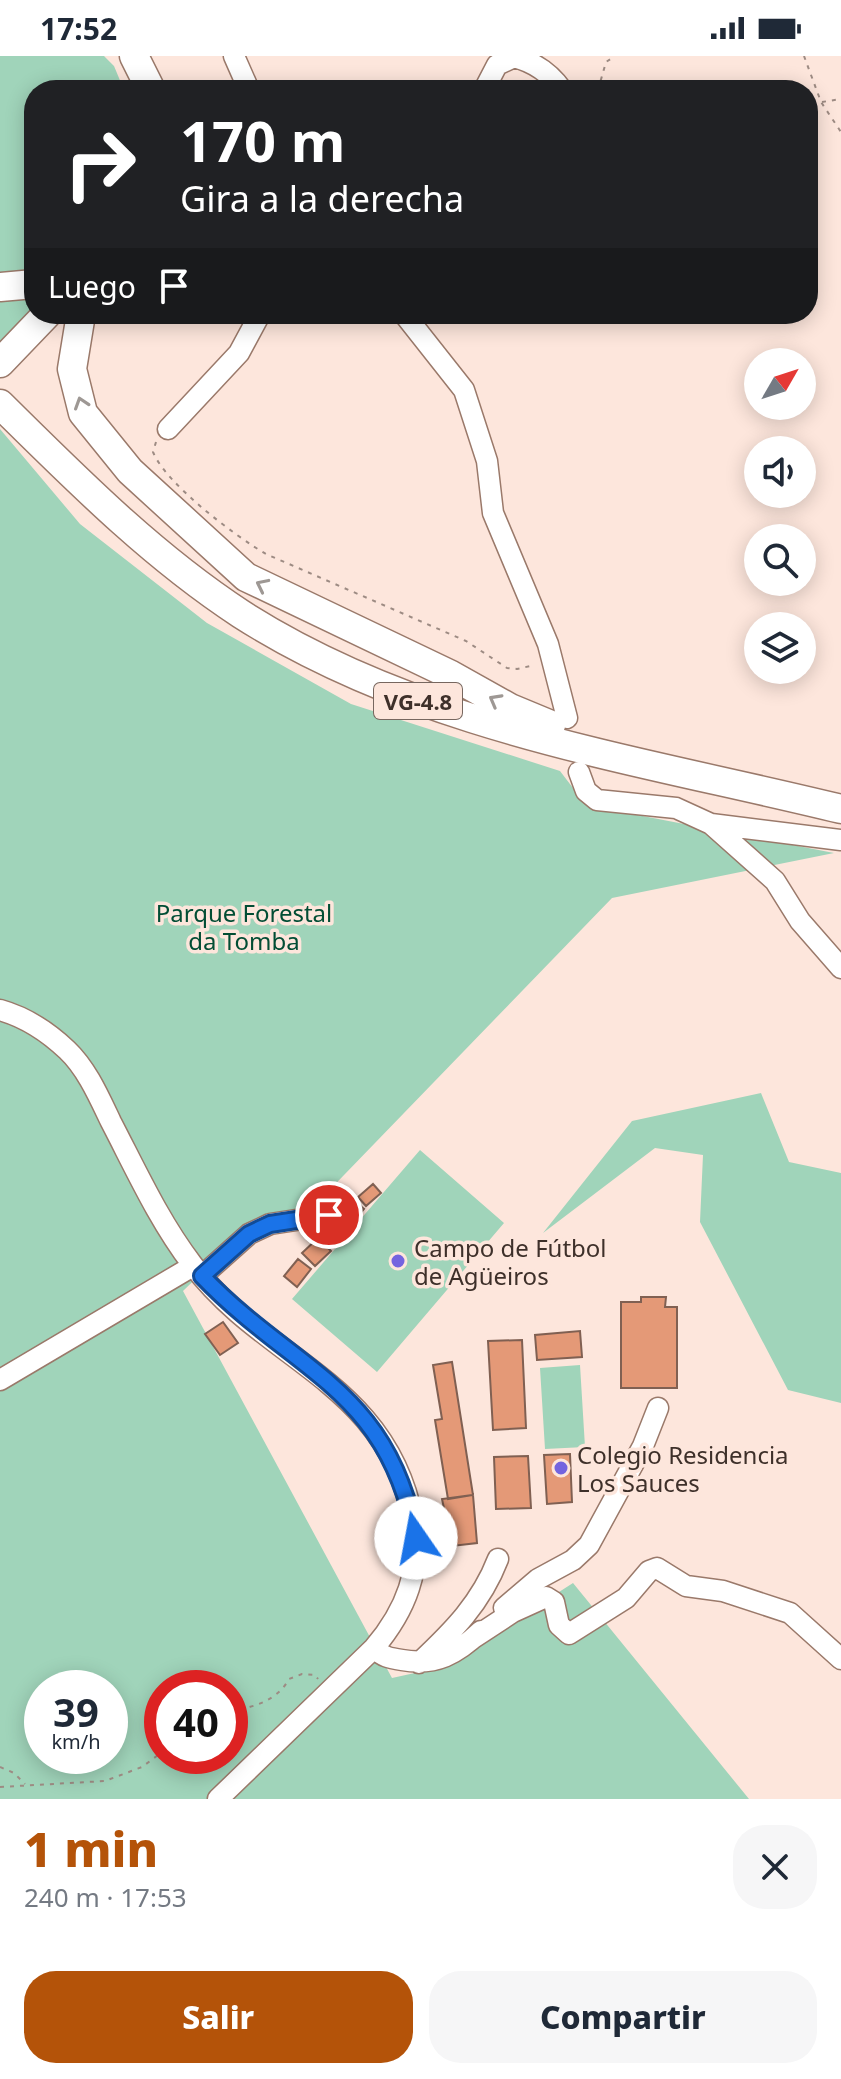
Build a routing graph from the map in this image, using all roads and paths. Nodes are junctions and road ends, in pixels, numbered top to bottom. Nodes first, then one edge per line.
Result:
1 (134, 56) edge
2 (234, 56) edge
3 (615, 56) edge
4 (804, 56) edge
5 (146, 80) edge
6 (245, 80) edge
7 (489, 80) edge
8 (554, 80) edge
9 (601, 80) edge
10 (813, 80) edge
11 (818, 94) edge
12 (841, 99) edge
13 (821, 102) junction
14 (841, 132) edge
15 (24, 285) edge
16 (0, 287) edge
17 (37, 324) edge
18 (79, 324) edge
19 (255, 324) edge
20 (412, 324) edge
21 (8, 355) edge
22 (0, 385) edge
23 (0, 404) edge
24 (168, 429) joint
25 (82, 484) junction
26 (551, 658) junction
27 (567, 718) dead end
28 (579, 772) dead end
29 (808, 801) junction
30 (841, 809) edge
31 (711, 824) junction
32 (841, 840) edge
33 (841, 968) edge
34 (0, 1010) edge
35 (329, 1215) dead end
36 (198, 1271) junction
37 (0, 1380) edge
38 (658, 1408) dead end
39 (498, 1559) dead end
40 (472, 1639) junction
41 (374, 1648) junction
42 (841, 1659) edge
43 (419, 1663) junction
44 (327, 1691) junction
45 (248, 1708) edge
46 (144, 1766) edge
47 (0, 1767) edge
48 (25, 1784) junction
49 (0, 1787) edge
50 (218, 1799) edge

1 - 5 highway
2 - 6 street
3 - 9 path
4 - 10 path
7 - 8 street
11 - 13 path
12 - 13 path
13 - 14 path
15 - 16 highway
17 - 21 highway
29 -> 18 highway
19 - 24 street
20 - 26 street
22 - 25 highway, VG-4.8
23 - 25 highway
24 - 26 path
25 - 29 highway, VG-4.8
26 - 27 street
28 - 31 street
29 - 30 highway, VG-4.8
31 - 32 street
31 - 33 street
34 - 36 street
35 - 36 street
36 - 37 street
36 - 41 street
38 - 40 street
39 - 43 street
40 - 42 street
40 - 43 street
41 - 43 street
41 - 44 street
44 - 45 path
44 - 50 street
46 - 48 path
47 - 48 path
48 - 49 path

